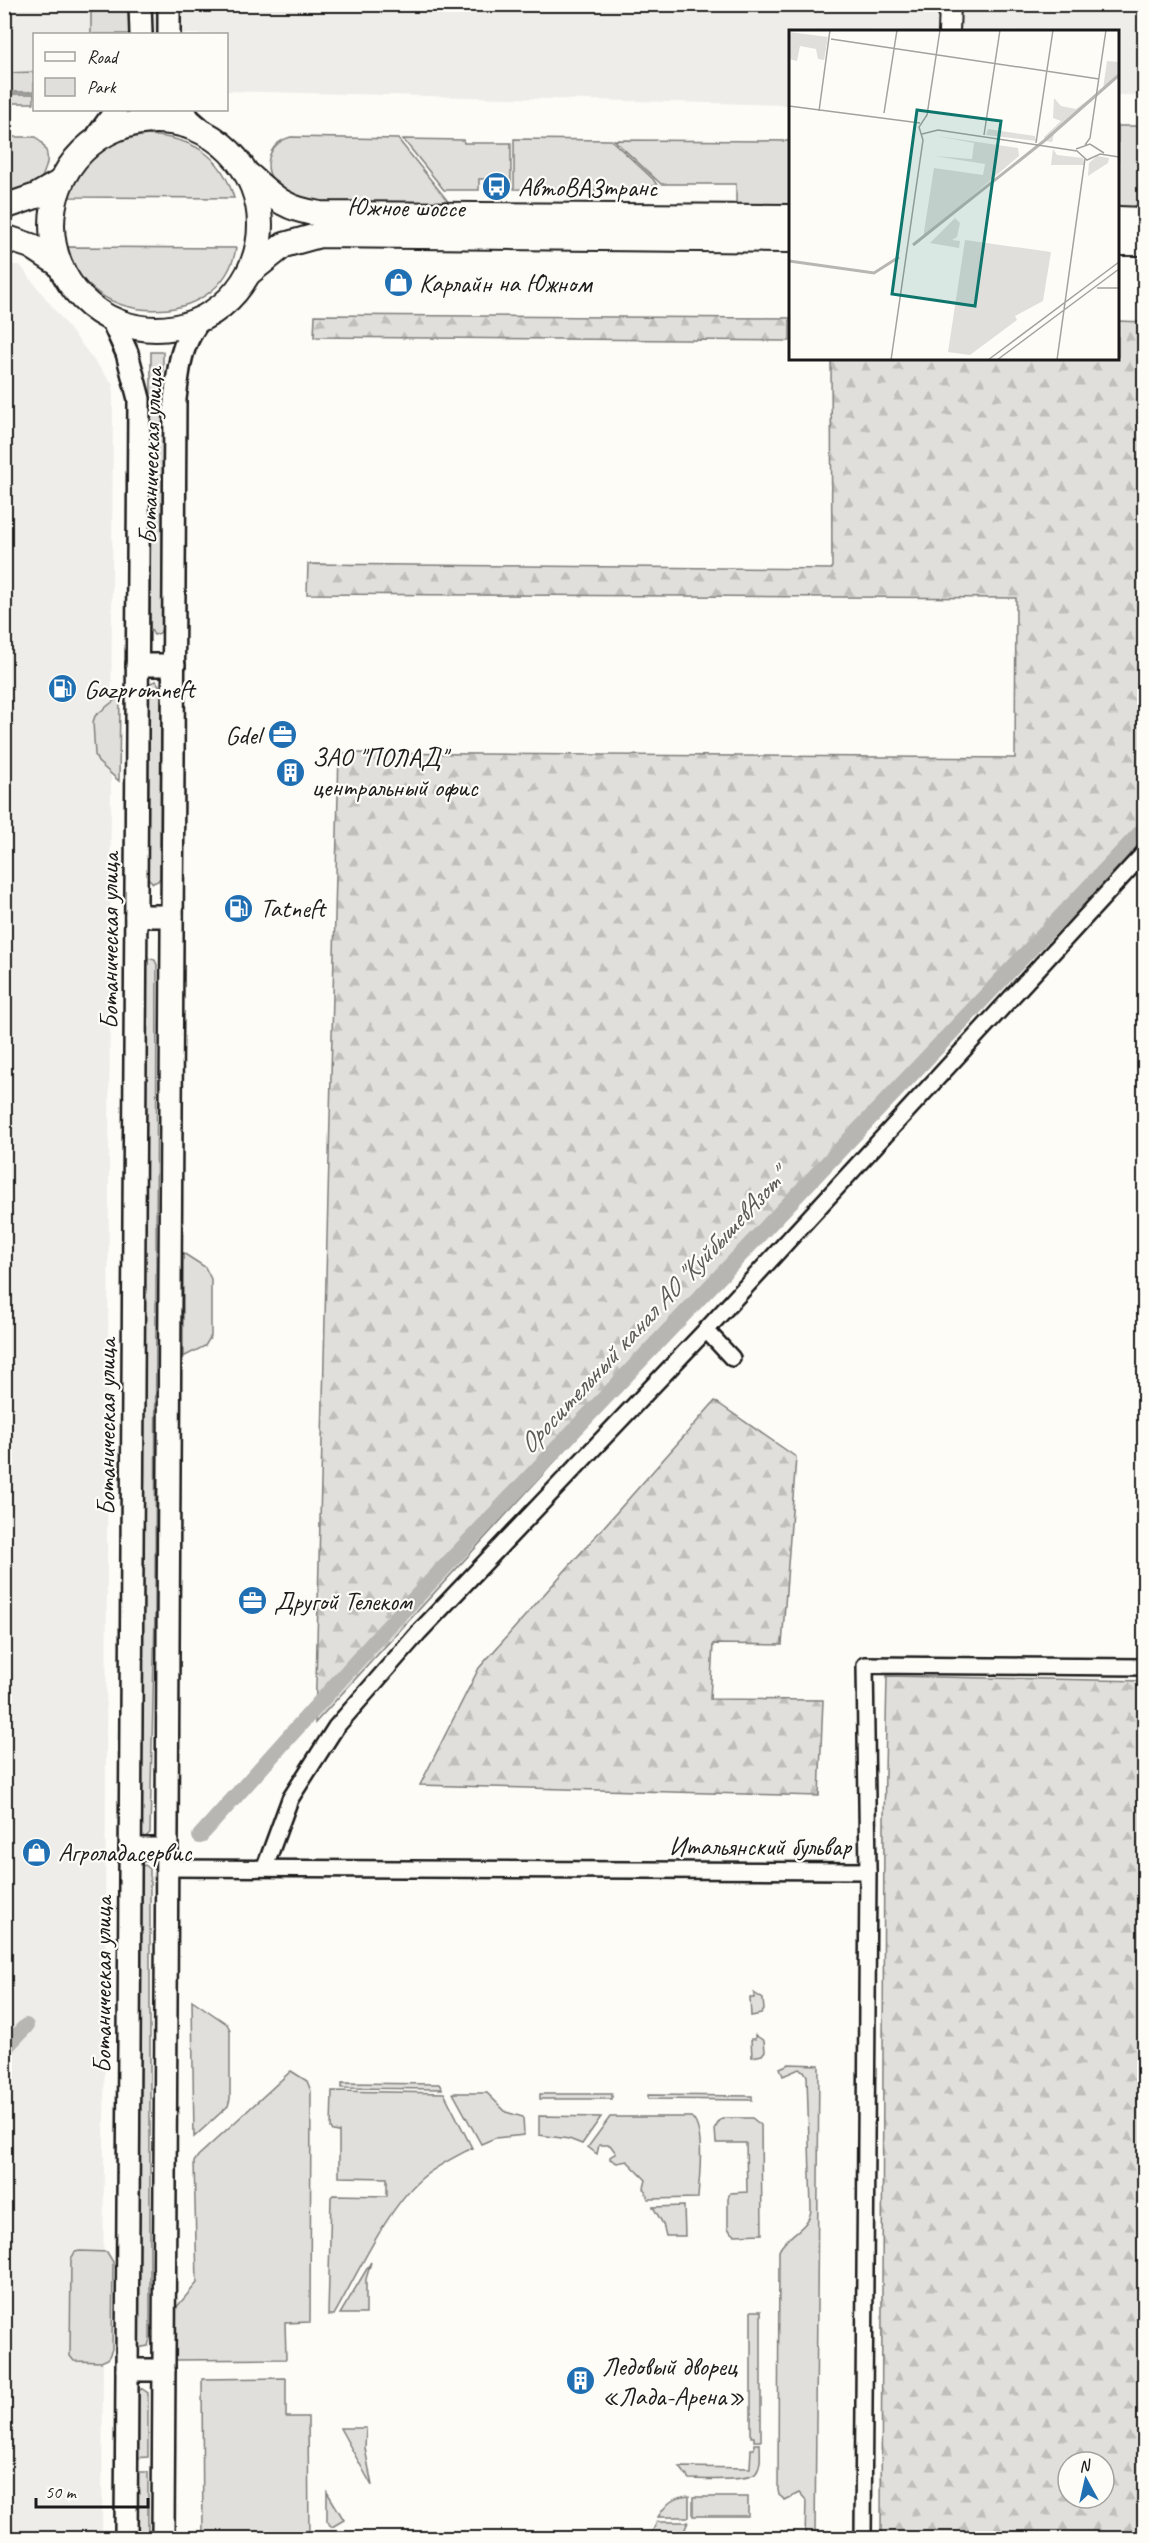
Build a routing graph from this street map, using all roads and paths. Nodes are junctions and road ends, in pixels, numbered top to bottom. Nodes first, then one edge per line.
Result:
1 (140, 4) edge
2 (169, 4) edge
3 (950, 4) edge
4 (950, 30) edge
5 (141, 33) edge
6 (169, 33) edge
7 (115, 111) edge
8 (185, 111) edge
9 (206, 134) junction
10 (98, 135) junction
11 (249, 176) junction
12 (60, 182) junction
13 (4, 207) edge
14 (789, 217) edge
15 (1119, 219) edge
16 (1144, 220) edge
17 (4, 237) edge
18 (789, 240) edge
19 (1119, 243) edge
20 (1144, 243) edge
21 (57, 263) junction
22 (248, 273) junction
23 (112, 320) junction
24 (197, 322) junction
25 (137, 665) junction
26 (174, 665) junction
27 (1144, 853) edge
28 (136, 916) junction
29 (172, 916) junction
30 (706, 1330) junction
31 (732, 1358) dead end
32 (1144, 1667) edge
33 (130, 1849) junction
34 (167, 1858) junction
35 (265, 1867) junction
36 (868, 1870) junction
37 (127, 2370) junction
38 (164, 2370) junction
39 (126, 2538) edge
40 (163, 2538) edge
41 (863, 2538) edge

1 - 5 main road
2 - 6 main road
3 - 4 street
7 - 10 main road
8 - 9 main road
9 - 10 main road
9 - 11 main road
10 - 12 main road
11 - 14 main road, Южное шоссе
11 - 22 main road
12 - 13 main road
12 - 21 main road
15 - 16 main road
17 - 21 main road
18 - 22 main road, Южное шоссе
19 - 20 main road
21 - 23 main road
22 - 24 main road
23 - 24 main road
23 - 25 main road, Ботаническая улица
24 - 26 main road, Ботаническая улица
25 - 26 main road
25 - 28 main road, Ботаническая улица
26 - 29 main road, Ботаническая улица
27 - 30 street
28 - 29 main road
28 - 33 main road, Ботаническая улица
29 - 34 main road, Ботаническая улица
30 - 31 street
30 - 35 street
32 - 36 street, Итальянский бульвар
33 - 34 main road
33 - 37 main road, Ботаническая улица
34 - 35 street, Итальянский бульвар
34 - 38 main road, Ботаническая улица
35 - 36 street, Итальянский бульвар
36 - 41 street
37 - 38 main road
37 - 39 main road, Ботаническая улица
38 - 40 main road, Ботаническая улица

